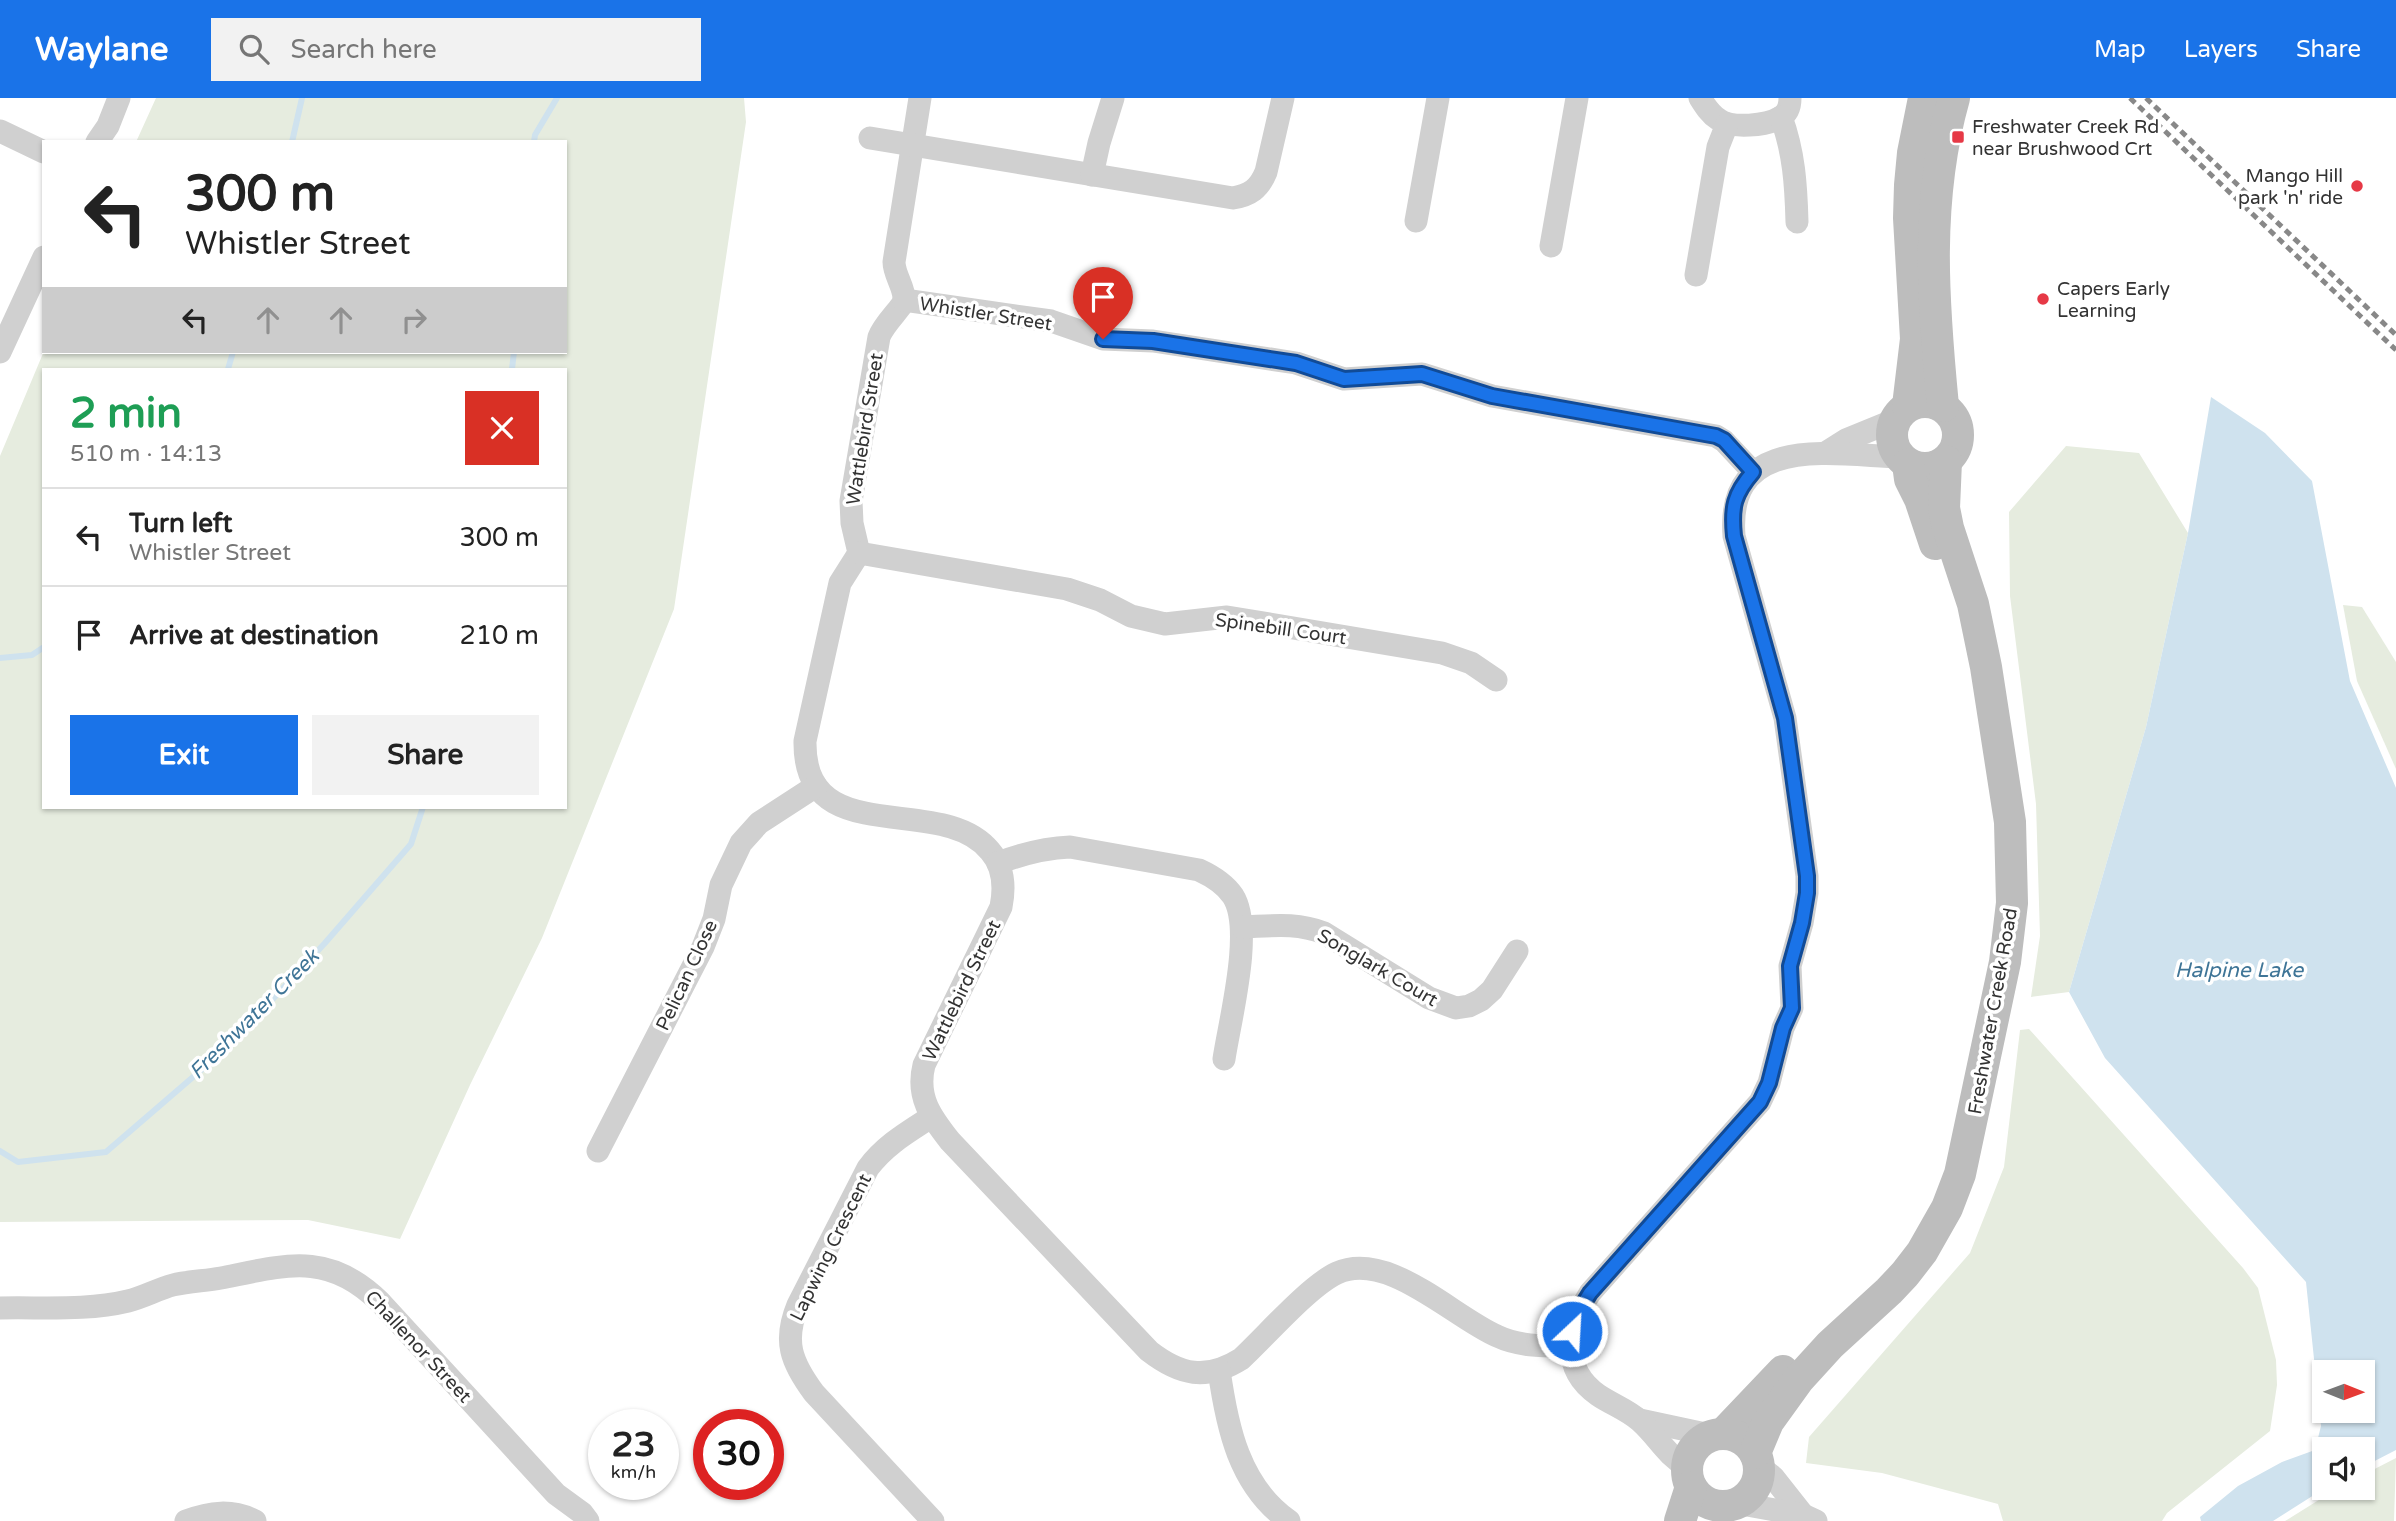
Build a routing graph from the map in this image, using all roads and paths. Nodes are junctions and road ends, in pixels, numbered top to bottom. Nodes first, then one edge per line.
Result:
1 (119, 98) edge
2 (920, 98) edge
3 (1114, 98) edge
4 (1283, 98) edge
5 (1438, 98) edge
6 (1577, 98) edge
7 (1700, 98) edge
8 (1924, 98) edge
9 (1954, 98) edge
10 (1786, 108) edge
11 (1727, 124) junction
12 (0, 131) edge
13 (870, 138) dead end
14 (98, 140) edge
15 (911, 144) junction
16 (42, 151) edge
17 (1092, 175) junction
18 (1416, 221) dead end
19 (1797, 222) dead end
20 (1551, 246) dead end
21 (42, 261) edge
22 (1696, 275) dead end
23 (904, 300) junction
24 (0, 352) edge
25 (1943, 406) junction
26 (1902, 413) junction
27 (1827, 452) junction
28 (1904, 461) junction
29 (1945, 461) junction
30 (1753, 472) junction
31 (859, 553) junction
32 (1496, 680) dead end
33 (816, 786) junction
34 (998, 863) junction
35 (1242, 927) junction
36 (1517, 951) dead end
37 (1224, 1059) dead end
38 (931, 1117) junction
39 (598, 1151) dead end
40 (0, 1308) edge
41 (1570, 1346) junction
42 (1219, 1370) junction
43 (1640, 1420) junction
44 (1717, 1434) junction
45 (1757, 1459) junction
46 (1689, 1477) junction
47 (1722, 1510) edge
48 (1810, 1518) edge
49 (186, 1521) edge
50 (256, 1521) edge
51 (588, 1521) edge
52 (933, 1521) edge
53 (1289, 1521) edge
54 (1680, 1521) edge

1 - 14 street
2 - 15 street
3 - 17 street
4 - 17 street
5 - 18 street
6 - 20 street
7 - 11 street
8 - 26 main road
9 - 25 main road
10 - 11 street
10 - 19 street
11 - 22 street
12 - 16 street
13 - 15 street
15 - 17 street
15 - 23 street
21 - 24 street
23 - 30 street, Whistler Street
23 - 31 street, Wattlebird Street
25 - 26 main road
25 - 29 main road
26 - 27 street
26 - 28 main road
27 - 28 street
27 - 30 street
28 - 29 main road
28 - 44 main road, Freshwater Creek Road
29 - 45 main road, Freshwater Creek Road
30 - 41 street
31 - 32 street, Spinebill Court
31 - 33 street
33 - 34 street
33 - 39 street, Pelican Close
34 - 35 street
34 - 38 street, Wattlebird Street
35 - 36 street, Songlark Court
35 - 37 street
38 - 42 street, Wattlebird Street
38 - 52 street, Lapwing Crescent
40 - 51 street, Challenor Street
41 - 42 street, Wattlebird Street
41 - 43 street
42 - 53 street
43 - 44 street
43 - 46 street
44 - 45 main road
44 - 46 main road
45 - 47 main road
45 - 48 street
46 - 47 main road
46 - 54 main road
47 - 48 street
49 - 50 street

